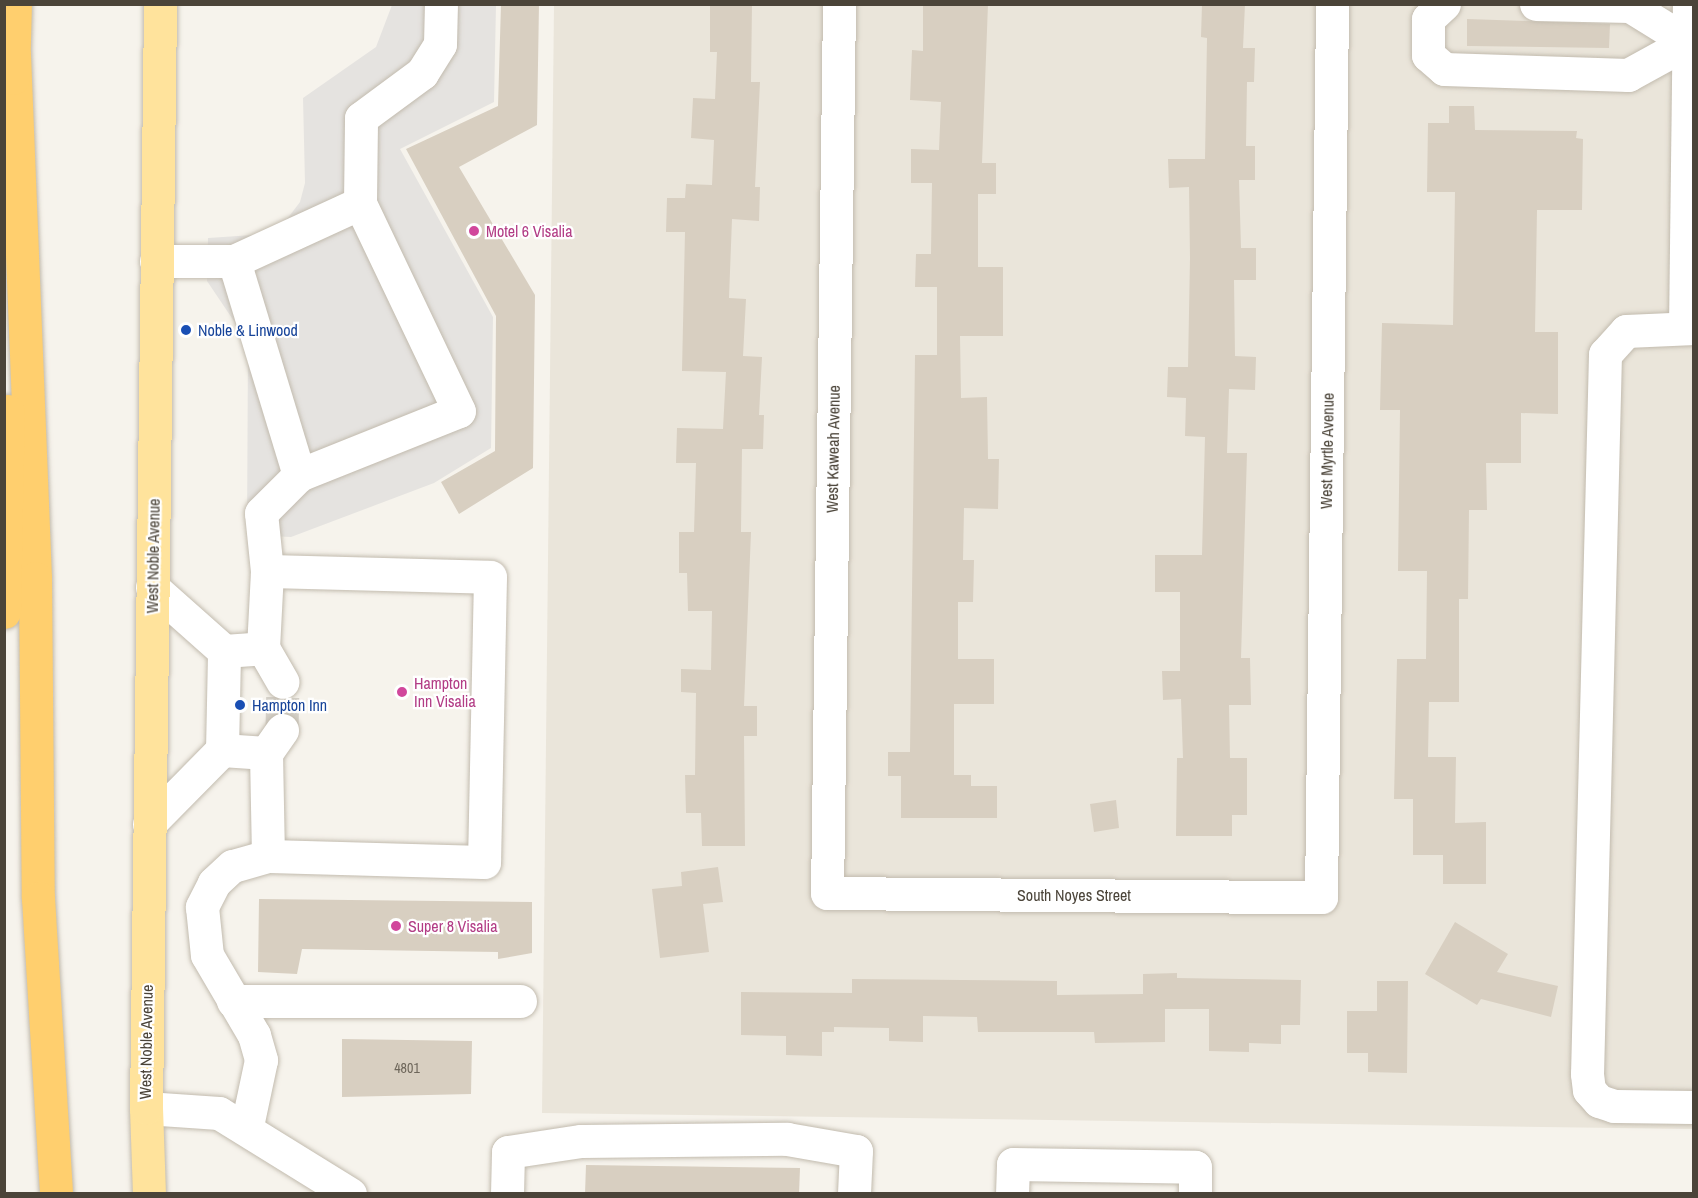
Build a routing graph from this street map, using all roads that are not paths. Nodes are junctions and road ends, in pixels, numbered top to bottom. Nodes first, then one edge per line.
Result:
1 (15, 4) edge
2 (160, 4) edge
3 (441, 4) edge
4 (838, 4) edge
5 (1332, 4) edge
6 (1444, 4) edge
7 (1536, 4) edge
8 (1689, 4) edge
9 (1688, 42) junction
10 (14, 55) junction
11 (360, 203) junction
12 (156, 261) junction
13 (234, 261) junction
14 (1689, 328) edge
15 (299, 475) junction
16 (267, 571) junction
17 (152, 587) junction
18 (4, 612) edge
19 (263, 648) junction
20 (224, 651) junction
21 (283, 682) tunnel mouth
22 (222, 750) junction
23 (149, 824) junction
24 (268, 856) junction
25 (827, 893) joint
26 (1321, 897) joint
27 (233, 1001) junction
28 (520, 1001) dead end
29 (1694, 1107) edge
30 (146, 1108) junction
31 (247, 1126) junction
32 (1105, 1180) edge
33 (56, 1194) edge
34 (149, 1194) edge
35 (350, 1194) edge
36 (507, 1194) edge
37 (854, 1194) edge
38 (1012, 1194) edge
39 (1195, 1194) edge

1 - 10 highway
2 - 12 main road, West Noble Avenue
3 - 11 street
4 - 25 street, West Kaweah Avenue
5 - 26 street, West Myrtle Avenue
6 - 9 street
7 - 9 street
8 - 9 street
9 - 14 street
10 - 18 highway
10 - 33 highway
11 - 13 street
11 - 15 street
12 - 13 street
12 - 17 main road, West Noble Avenue
13 - 15 street
14 - 29 street
15 - 16 street
16 - 19 street
16 - 24 street
17 - 20 street
17 - 23 main road, West Noble Avenue
19 - 20 street
19 - 21 street
20 - 22 street
22 - 23 street
22 - 24 street
23 - 30 main road, West Noble Avenue
24 - 27 street
25 - 26 street, South Noyes Street
27 - 28 street
27 - 31 street
30 - 31 street, West Noble Avenue
30 - 34 main road, West Noble Avenue
31 - 35 street, West Noble Avenue
32 - 38 street
32 - 39 street
36 - 37 street

